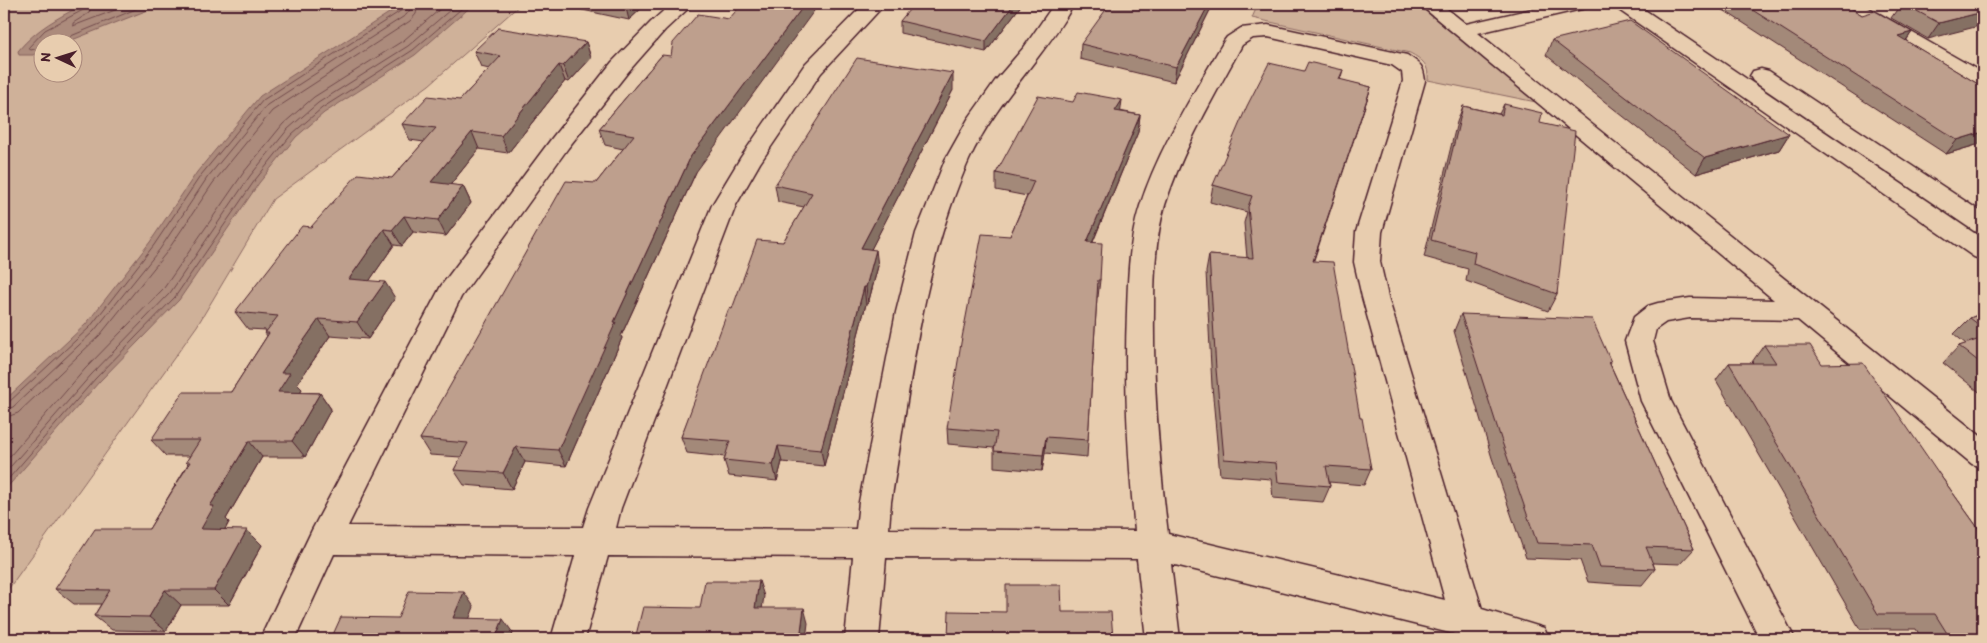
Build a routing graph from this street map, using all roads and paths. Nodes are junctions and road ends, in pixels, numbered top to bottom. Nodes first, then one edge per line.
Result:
1 (683, 4) edge
2 (875, 4) edge
3 (1064, 4) edge
4 (1429, 4) edge
5 (1579, 4) edge
6 (1623, 4) edge
7 (1654, 4) edge
8 (1848, 4) edge
9 (1462, 31) junction
10 (1983, 82) edge
11 (1983, 225) edge
12 (1983, 251) edge
13 (1805, 310) junction
14 (1983, 455) edge
15 (324, 540) junction
16 (595, 542) junction
17 (871, 544) junction
18 (1152, 545) junction
19 (1470, 630) edge
20 (276, 639) edge
21 (568, 639) edge
22 (862, 639) edge
23 (1164, 639) edge
24 (1532, 639) edge
25 (1778, 639) edge

1 - 15 street
2 - 16 street
3 - 17 street
4 - 9 street
5 - 9 street
6 - 12 street
7 - 11 street
8 - 10 street
9 - 13 street
13 - 14 street
13 - 25 street
15 - 16 street
15 - 20 street
16 - 17 street
16 - 21 street
17 - 18 street
17 - 22 street
18 - 19 street
18 - 19 street
18 - 23 street
19 - 24 street

